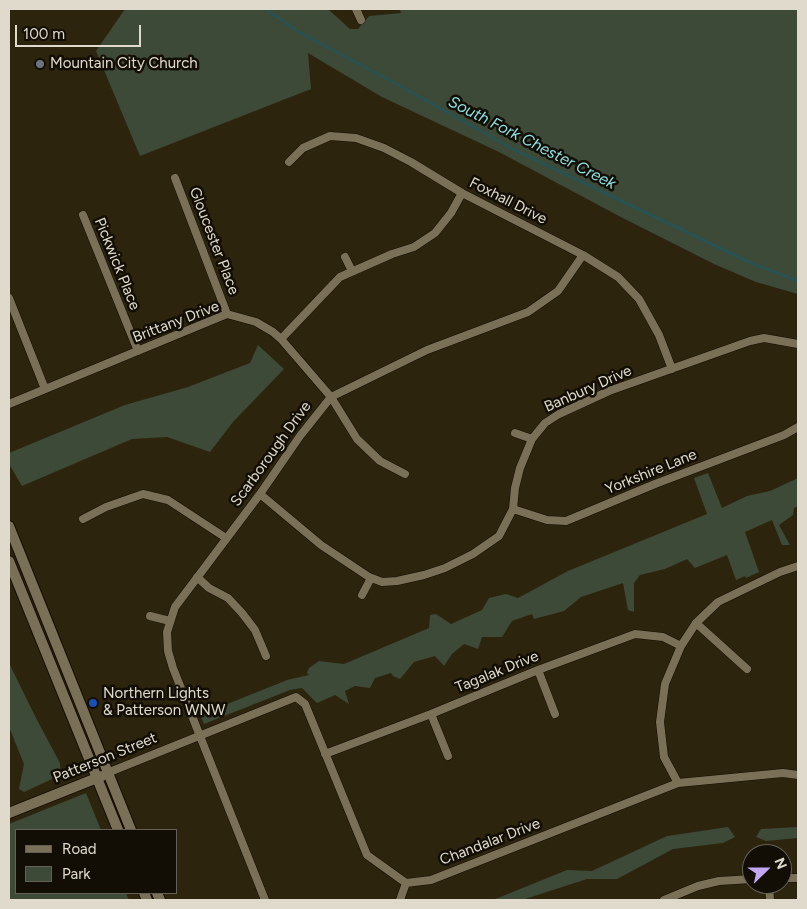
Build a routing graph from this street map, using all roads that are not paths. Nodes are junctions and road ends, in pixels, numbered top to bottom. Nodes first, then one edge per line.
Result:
1 (356, 9) edge
2 (360, 20) dead end
3 (289, 162) dead end
4 (176, 178) dead end
5 (462, 193) junction
6 (83, 215) dead end
7 (583, 255) junction
8 (345, 257) dead end
9 (352, 271) junction
10 (9, 298) edge
11 (227, 314) junction
12 (281, 339) junction
13 (798, 344) edge
14 (138, 352) junction
15 (672, 369) junction
16 (45, 389) junction
17 (331, 397) junction
18 (9, 404) edge
19 (798, 427) edge
20 (515, 433) dead end
21 (532, 440) junction
22 (405, 474) dead end
23 (260, 494) junction
24 (513, 509) junction
25 (83, 519) dead end
26 (9, 526) edge
27 (226, 538) junction
28 (9, 561) edge
29 (798, 566) edge
30 (197, 577) junction
31 (371, 578) junction
32 (362, 595) dead end
33 (150, 616) dead end
34 (170, 621) junction
35 (696, 623) junction
36 (681, 646) junction
37 (266, 656) dead end
38 (747, 669) dead end
39 (538, 670) junction
40 (431, 714) junction
41 (555, 714) dead end
42 (200, 736) junction
43 (325, 754) junction
44 (448, 756) dead end
45 (107, 773) junction
46 (798, 775) edge
47 (97, 778) junction
48 (678, 783) junction
49 (9, 813) edge
50 (118, 829) edge
51 (131, 829) edge
52 (742, 880) edge
53 (406, 883) junction
54 (265, 900) edge
55 (400, 900) edge
56 (664, 900) edge

1 - 2 street
3 - 5 street, Foxhall Drive
4 - 11 street, Gloucester Place
5 - 7 street, Foxhall Drive
5 - 9 street
6 - 14 street, Pickwick Place
7 - 15 street, Foxhall Drive
7 - 17 street, Scarborough Drive
8 - 9 street
9 - 12 street
10 - 16 street
11 - 12 street, Brittany Drive
11 - 14 street, Brittany Drive
12 - 17 street, Brittany Drive
13 - 15 street, Banbury Drive
14 - 16 street, Brittany Drive
15 - 21 street, Banbury Drive
16 - 18 street, Brittany Drive
17 - 22 street, Brittany Drive
17 - 23 street, Scarborough Drive
19 - 24 street, Yorkshire Lane
20 - 21 street
21 - 24 street, Banbury Drive
23 - 27 street, Scarborough Drive
23 - 31 street, Banbury Drive
24 - 31 street, Banbury Drive
25 - 27 street
26 - 45 main road
27 - 30 street, Scarborough Drive
28 - 47 main road
29 - 35 street
30 - 34 street, Scarborough Drive
30 - 37 street
31 - 32 street
33 - 34 street
34 - 42 street, Scarborough Drive
35 - 36 street
35 - 38 street
36 - 39 street, Tagalak Drive
36 - 48 street
39 - 40 street, Tagalak Drive
39 - 41 street
40 - 43 street, Tagalak Drive
40 - 44 street
42 - 43 street, Patterson Street
42 - 45 street, Patterson Street
42 - 54 street, Scarborough Drive
43 - 53 street
45 - 47 main road, Patterson Street
45 - 51 main road
46 - 48 street, Chandalar Drive
47 - 49 main road, Patterson Street
47 - 50 main road
48 - 53 street, Chandalar Drive
52 - 56 street
53 - 55 street

